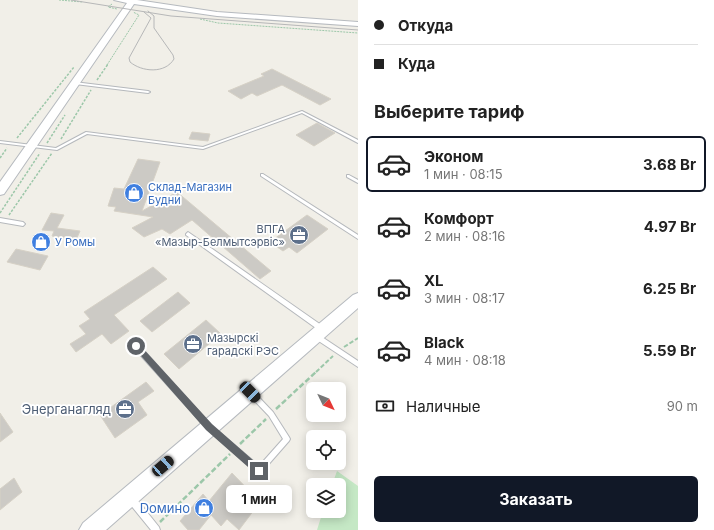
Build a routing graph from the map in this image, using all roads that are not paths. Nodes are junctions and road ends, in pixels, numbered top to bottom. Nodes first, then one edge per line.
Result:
1 (117, 0) edge
2 (133, 5) edge
3 (358, 24) edge
4 (75, 83) junction
5 (148, 92) dead end
6 (0, 142) edge
7 (358, 142) edge
8 (31, 145) junction
9 (262, 175) dead end
10 (348, 176) dead end
11 (358, 182) edge
12 (0, 191) edge
13 (2, 221) edge
14 (24, 224) dead end
15 (188, 234) dead end
16 (358, 237) edge
17 (358, 299) edge
18 (319, 332) junction
19 (136, 346) dead end
20 (358, 364) edge
21 (250, 392) junction
22 (209, 427) junction
23 (129, 496) junction
24 (155, 529) edge
25 (90, 530) edge

1 - 2 main road
2 - 3 main road
2 - 4 main road
4 - 5 lane
4 - 8 main road
6 - 8 lane
7 - 8 lane
8 - 12 main road
9 - 16 lane
10 - 11 lane
13 - 14 lane
15 - 18 lane
17 - 18 main road
18 - 20 lane
18 - 21 main road
19 - 22 lane
21 - 22 main road
21 - 22 lane
22 - 23 main road
23 - 24 lane
23 - 25 main road

